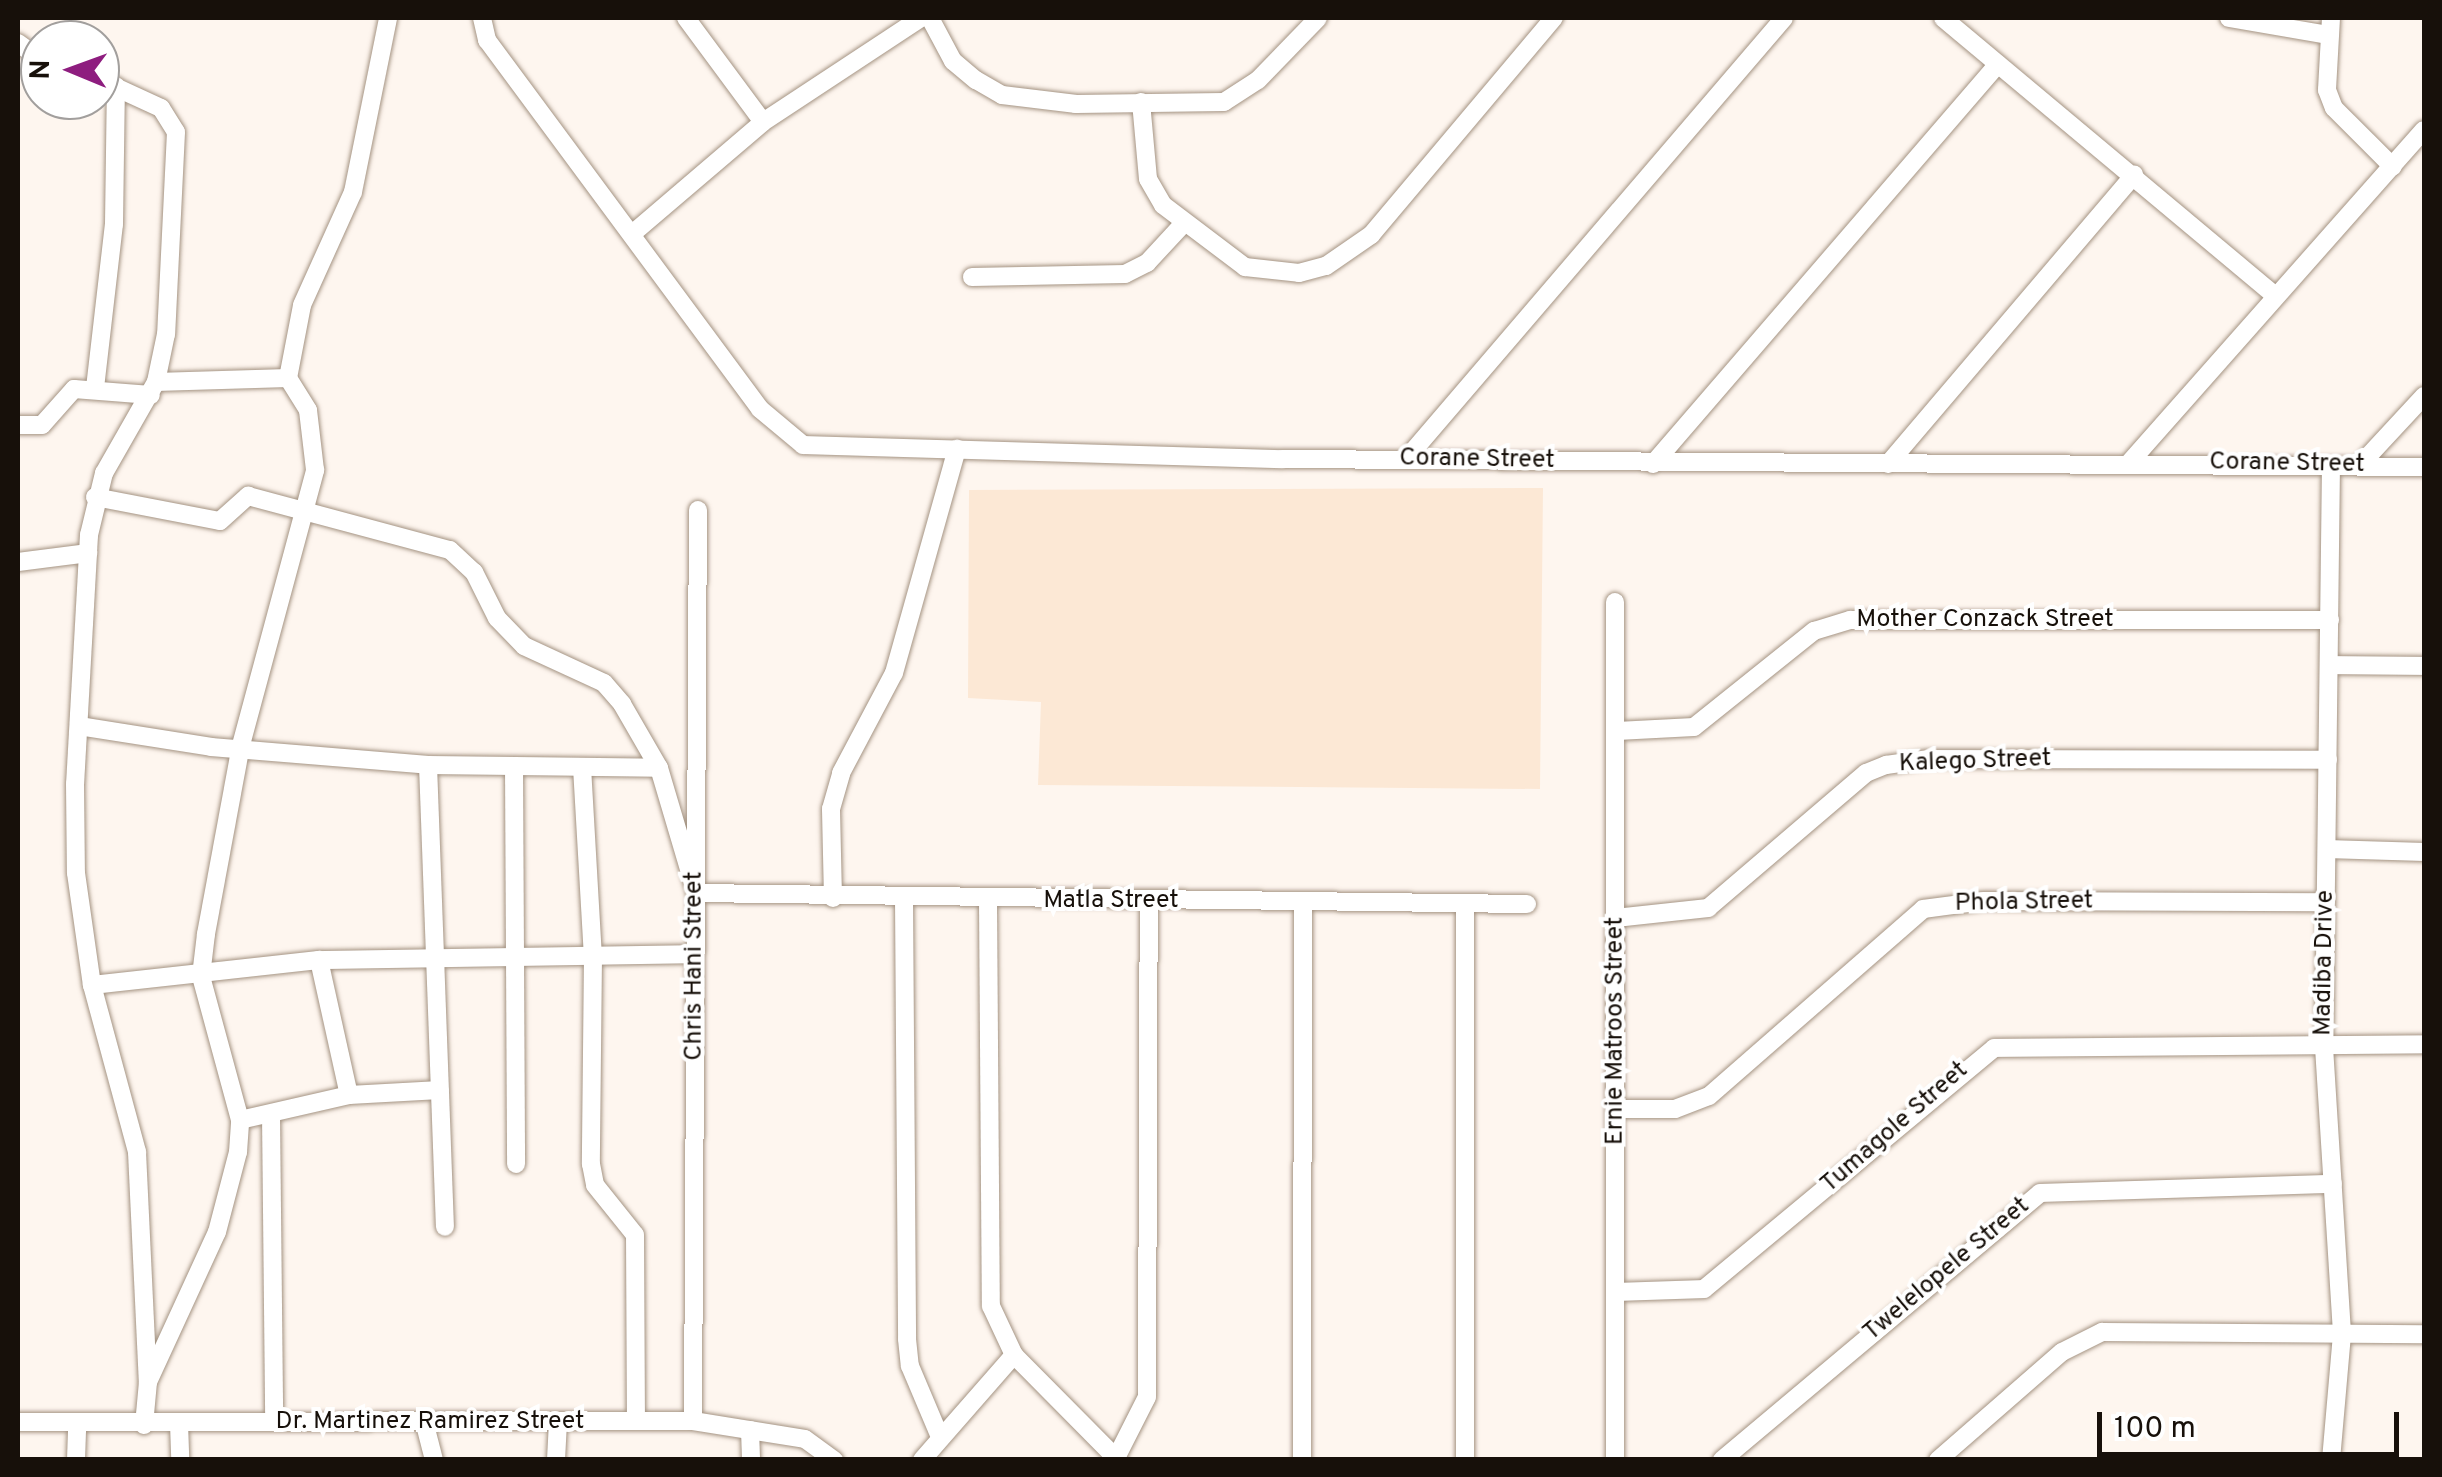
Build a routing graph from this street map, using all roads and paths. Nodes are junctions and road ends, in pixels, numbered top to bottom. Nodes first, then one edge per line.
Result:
1 (384, 18) edge
2 (482, 18) edge
3 (686, 18) edge
4 (921, 18) edge
5 (930, 18) edge
6 (1318, 18) edge
7 (1554, 18) edge
8 (1784, 18) edge
9 (1943, 18) edge
10 (2229, 18) edge
11 (2330, 26) edge
12 (1998, 64) junction
13 (120, 89) edge
14 (1141, 102) junction
15 (110, 120) edge
16 (763, 122) junction
17 (2424, 130) edge
18 (2393, 167) junction
19 (2134, 175) junction
20 (1184, 224) junction
21 (632, 234) junction
22 (972, 277) dead end
23 (2274, 294) junction
24 (288, 378) junction
25 (95, 388) junction
26 (154, 389) junction
27 (2424, 396) edge
28 (18, 425) edge
29 (958, 449) junction
30 (1407, 458) junction
31 (2130, 462) junction
32 (1653, 464) junction
33 (1888, 464) junction
34 (2360, 465) junction
35 (2332, 466) junction
36 (2424, 467) edge
37 (96, 496) junction
38 (698, 510) dead end
39 (307, 517) junction
40 (88, 553) junction
41 (18, 562) edge
42 (1615, 602) dead end
43 (2330, 620) junction
44 (2330, 665) junction
45 (2424, 666) edge
46 (79, 726) junction
47 (1617, 732) junction
48 (241, 745) junction
49 (2328, 760) junction
50 (428, 766) junction
51 (514, 766) junction
52 (582, 767) junction
53 (658, 768) junction
54 (2327, 849) junction
55 (2424, 852) edge
56 (696, 893) junction
57 (833, 898) junction
58 (904, 898) junction
59 (988, 900) junction
60 (1149, 901) junction
61 (1303, 902) junction
62 (2326, 902) junction
63 (1466, 904) junction
64 (1527, 904) dead end
65 (1615, 918) junction
66 (696, 954) junction
67 (593, 956) junction
68 (516, 957) junction
69 (434, 959) junction
70 (319, 960) junction
71 (201, 976) junction
72 (92, 986) junction
73 (2424, 1044) edge
74 (2324, 1045) junction
75 (440, 1090) junction
76 (349, 1096) junction
77 (1616, 1109) junction
78 (272, 1115) junction
79 (240, 1120) junction
80 (516, 1164) dead end
81 (2333, 1184) junction
82 (445, 1227) dead end
83 (1617, 1292) junction
84 (2342, 1334) junction
85 (2424, 1334) edge
86 (1014, 1355) junction
87 (148, 1382) junction
88 (636, 1421) junction
89 (693, 1421) junction
90 (18, 1422) edge
91 (274, 1422) junction
92 (424, 1422) junction
93 (558, 1422) junction
94 (179, 1423) junction
95 (77, 1424) junction
96 (144, 1425) junction
97 (750, 1430) junction
98 (940, 1438) junction
99 (1117, 1459) edge
100 (76, 1460) edge
101 (180, 1460) edge
102 (434, 1460) edge
103 (556, 1460) edge
104 (751, 1460) edge
105 (834, 1460) edge
106 (922, 1460) edge
107 (1302, 1460) edge
108 (1464, 1460) edge
109 (1615, 1460) edge
110 (1722, 1460) edge
111 (1938, 1460) edge
112 (2331, 1460) edge

1 - 24 street
2 - 21 street, Corane Street
3 - 16 street
4 - 16 street
5 - 14 street
6 - 14 street
7 - 20 street
8 - 30 street
9 - 12 street
10 - 11 street
11 - 18 street
12 - 19 street
12 - 32 street
13 - 26 street
14 - 20 street
15 - 25 street
16 - 21 street
17 - 18 street
18 - 23 street
19 - 23 street
19 - 33 street
20 - 22 street
21 - 29 street, Corane Street
23 - 31 street
24 - 26 street
24 - 39 street
25 - 26 street
25 - 28 street
26 - 37 street
27 - 34 street
29 - 30 street, Corane Street
29 - 57 street
30 - 32 street, Corane Street
31 - 33 street, Corane Street
31 - 35 street, Corane Street
32 - 33 street, Corane Street
34 - 35 street, Corane Street
34 - 36 street, Corane Street
35 - 43 street, Madiba Drive
37 - 39 street
37 - 40 street
38 - 56 street, Chris Hani Street
39 - 48 street
39 - 53 street
40 - 41 street
40 - 46 street
42 - 47 street, Ernie Matroos Street
43 - 44 street, Madiba Drive
43 - 47 street, Mother Conzack Street
44 - 45 street
44 - 49 street, Madiba Drive
46 - 48 street
46 - 72 street
47 - 65 street, Ernie Matroos Street
48 - 50 street
48 - 71 street
49 - 54 street, Madiba Drive
49 - 65 street, Kalego Street
50 - 51 street
50 - 69 street
51 - 52 street
51 - 68 street
52 - 53 street
52 - 67 street
53 - 56 street
54 - 55 street
54 - 62 street, Madiba Drive
56 - 57 street, Matla Street
56 - 66 street, Chris Hani Street
57 - 58 street, Matla Street
58 - 59 street, Matla Street
58 - 98 street
59 - 60 street, Matla Street
59 - 86 street
60 - 61 street, Matla Street
60 - 99 street
61 - 63 street, Matla Street
61 - 107 street
62 - 74 street, Madiba Drive
62 - 77 street, Phola Street
63 - 64 street, Matla Street
63 - 108 street
65 - 77 street, Ernie Matroos Street
66 - 67 street
66 - 89 street, Chris Hani Street
67 - 68 street
67 - 88 street
68 - 69 street
68 - 80 street
69 - 70 street
69 - 75 street
70 - 71 street
70 - 76 street
71 - 72 street
71 - 79 street
72 - 87 street
73 - 74 street, Tumagole Street
74 - 81 street, Madiba Drive
74 - 83 street, Tumagole Street
75 - 76 street
75 - 82 street
76 - 78 street
77 - 83 street, Ernie Matroos Street
78 - 79 street
78 - 91 street
79 - 87 street
81 - 84 street, Madiba Drive
81 - 110 street, Twelelopele Street
83 - 109 street, Ernie Matroos Street
84 - 85 street
84 - 111 street
84 - 112 street, Madiba Drive
86 - 98 street
86 - 99 street
87 - 96 street
88 - 89 street, Dr. Martinez Ramirez Street
88 - 93 street, Dr. Martinez Ramirez Street
89 - 97 street, Dr. Martinez Ramirez Street
90 - 95 street, Dr. Martinez Ramirez Street
91 - 92 street, Dr. Martinez Ramirez Street
91 - 94 street, Dr. Martinez Ramirez Street
92 - 93 street, Dr. Martinez Ramirez Street
92 - 102 street
93 - 103 street
94 - 96 street, Dr. Martinez Ramirez Street
94 - 101 street
95 - 96 street, Dr. Martinez Ramirez Street
95 - 100 street
97 - 104 street
97 - 105 street, Dr. Martinez Ramirez Street
98 - 106 street

